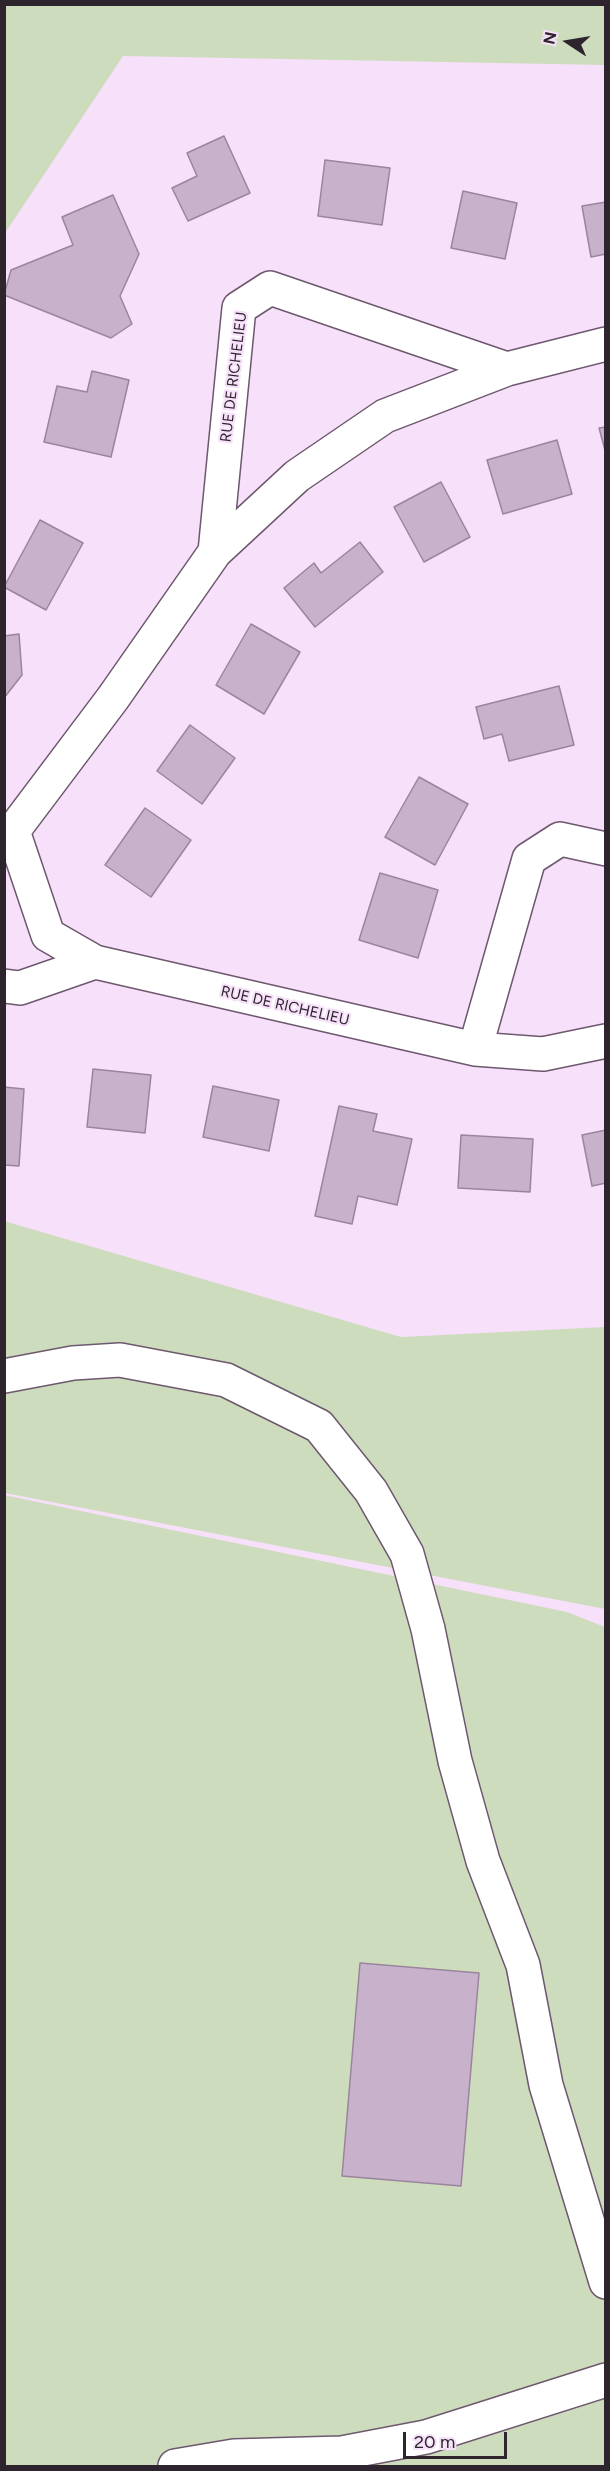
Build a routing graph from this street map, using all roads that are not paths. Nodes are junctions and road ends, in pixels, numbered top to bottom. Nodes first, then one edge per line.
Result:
1 (606, 344) edge
2 (507, 369) junction
3 (215, 552) junction
4 (9, 834) edge
5 (606, 849) edge
6 (95, 962) junction
7 (4, 986) edge
8 (606, 1041) edge
9 (475, 1049) junction
10 (4, 1376) edge
11 (606, 2282) edge
12 (606, 2379) edge
13 (175, 2466) edge

1 - 2 street, RUE DE RICHELIEU
2 - 3 street, RUE DE RICHELIEU
2 - 3 street, RUE DE RICHELIEU
3 - 4 street, RUE DE RICHELIEU
4 - 6 street, RUE DE RICHELIEU
5 - 9 street
6 - 7 street
6 - 9 street, RUE DE RICHELIEU
8 - 9 street, RUE DE RICHELIEU
10 - 11 street
12 - 13 street

